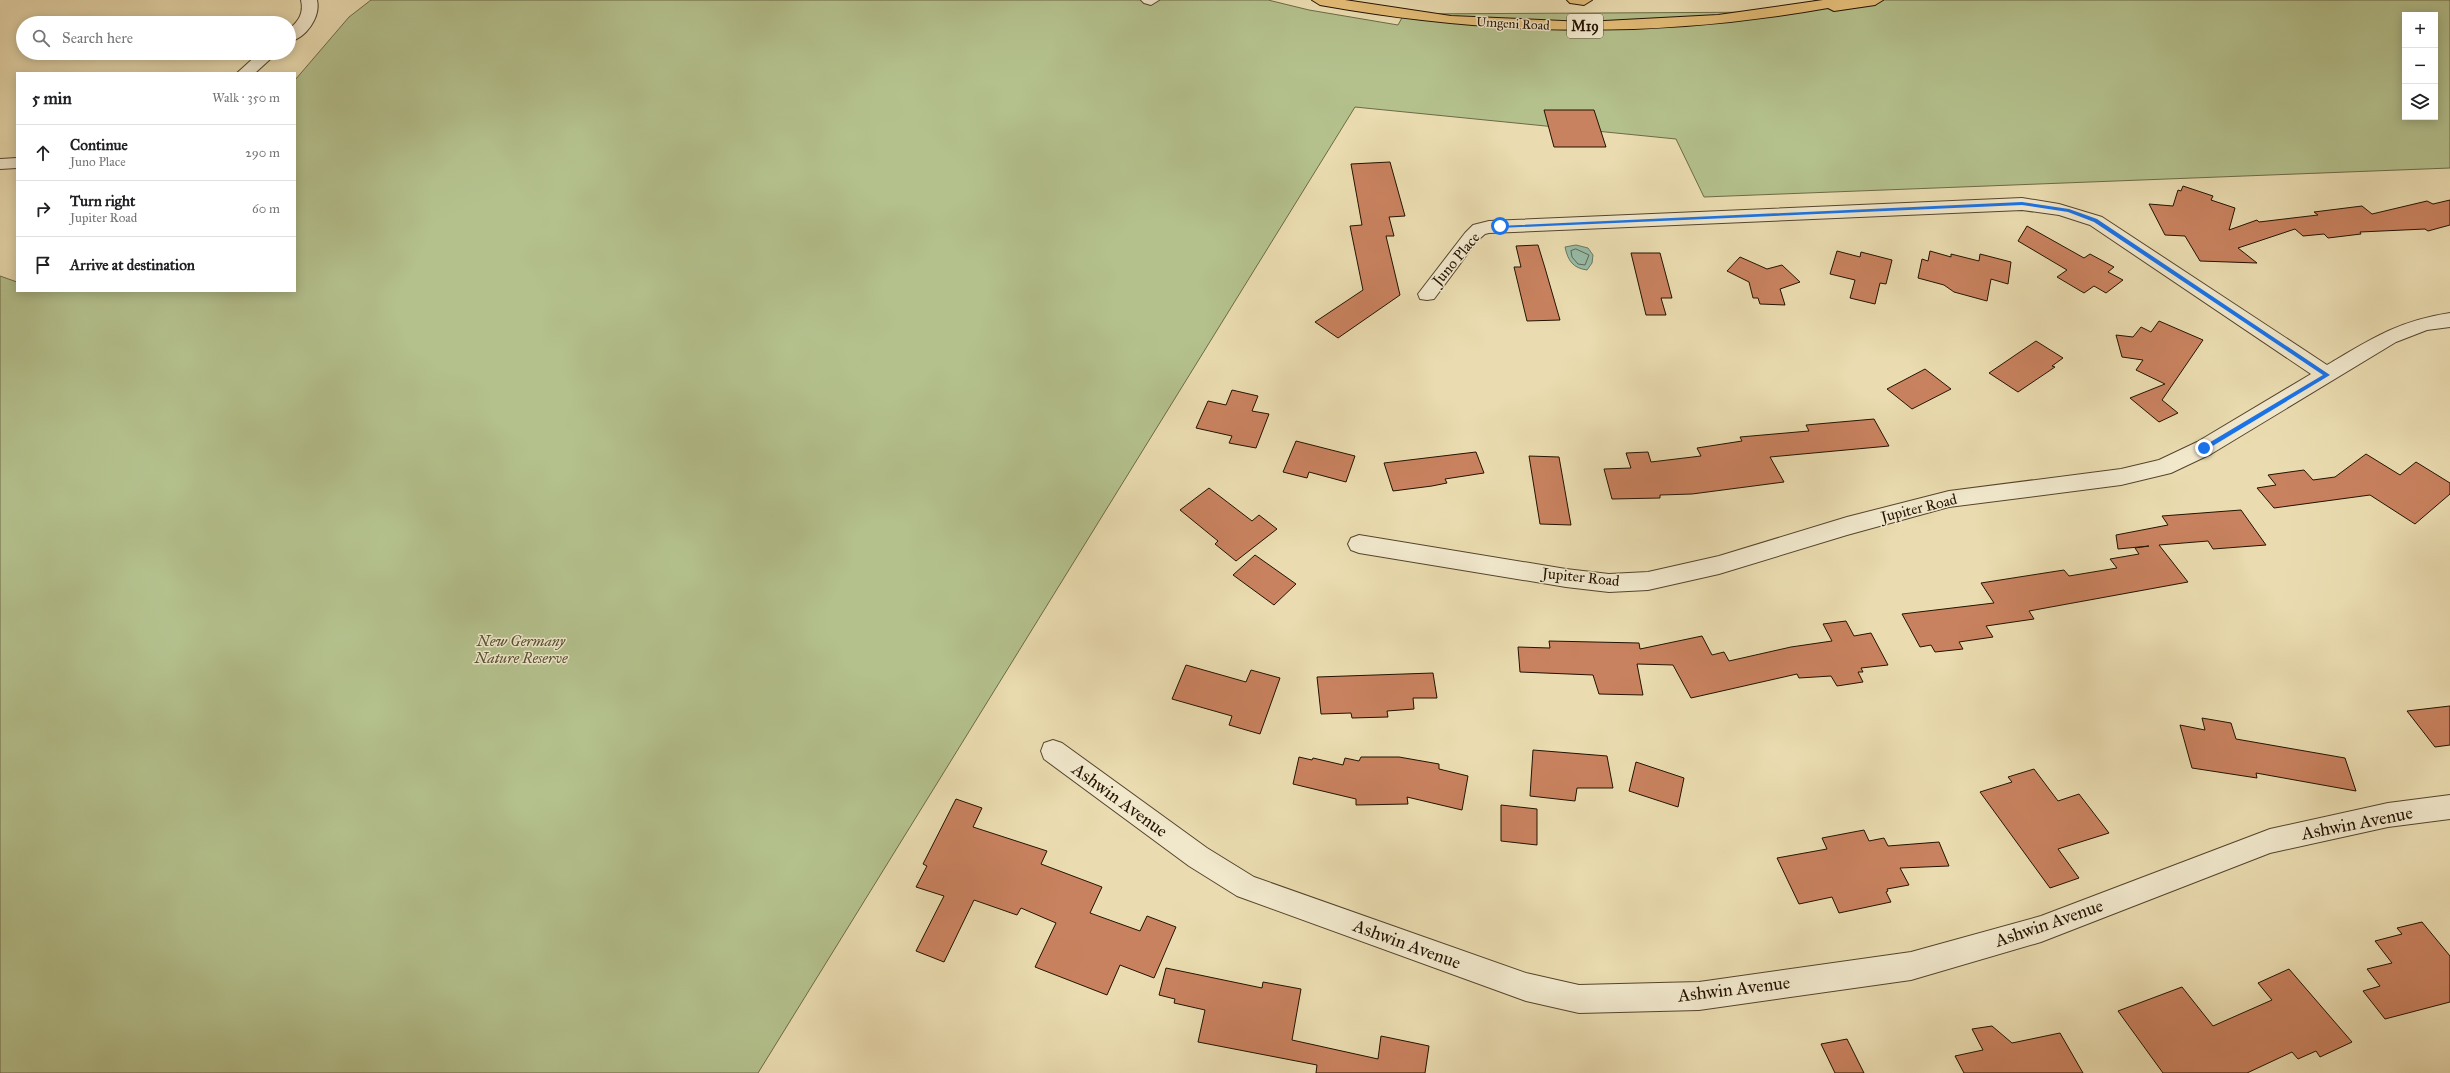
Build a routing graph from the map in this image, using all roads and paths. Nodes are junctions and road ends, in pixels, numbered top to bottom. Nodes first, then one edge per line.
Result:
1 (309, 0) edge
2 (1320, 0) edge
3 (1575, 0) edge
4 (1584, 0) edge
5 (1849, 0) edge
6 (1875, 0) edge
7 (1790, 12) junction
8 (296, 30) edge
9 (261, 60) edge
10 (246, 72) edge
11 (16, 162) edge
12 (0, 164) edge
13 (1427, 294) dead end
14 (2450, 320) edge
15 (2327, 375) junction
16 (1359, 544) dead end
17 (1053, 751) dead end
18 (2450, 807) edge

1 - 8 street
2 - 7 highway, Umgeni Road / M19
3 - 4 highway, M19
5 - 7 highway, Umgeni Road / M19
6 - 7 highway
9 - 10 street
11 - 12 street
13 - 15 street, Juno Place
14 - 15 street, Jupiter Road
15 - 16 street, Jupiter Road
17 - 18 street, Ashwin Avenue

